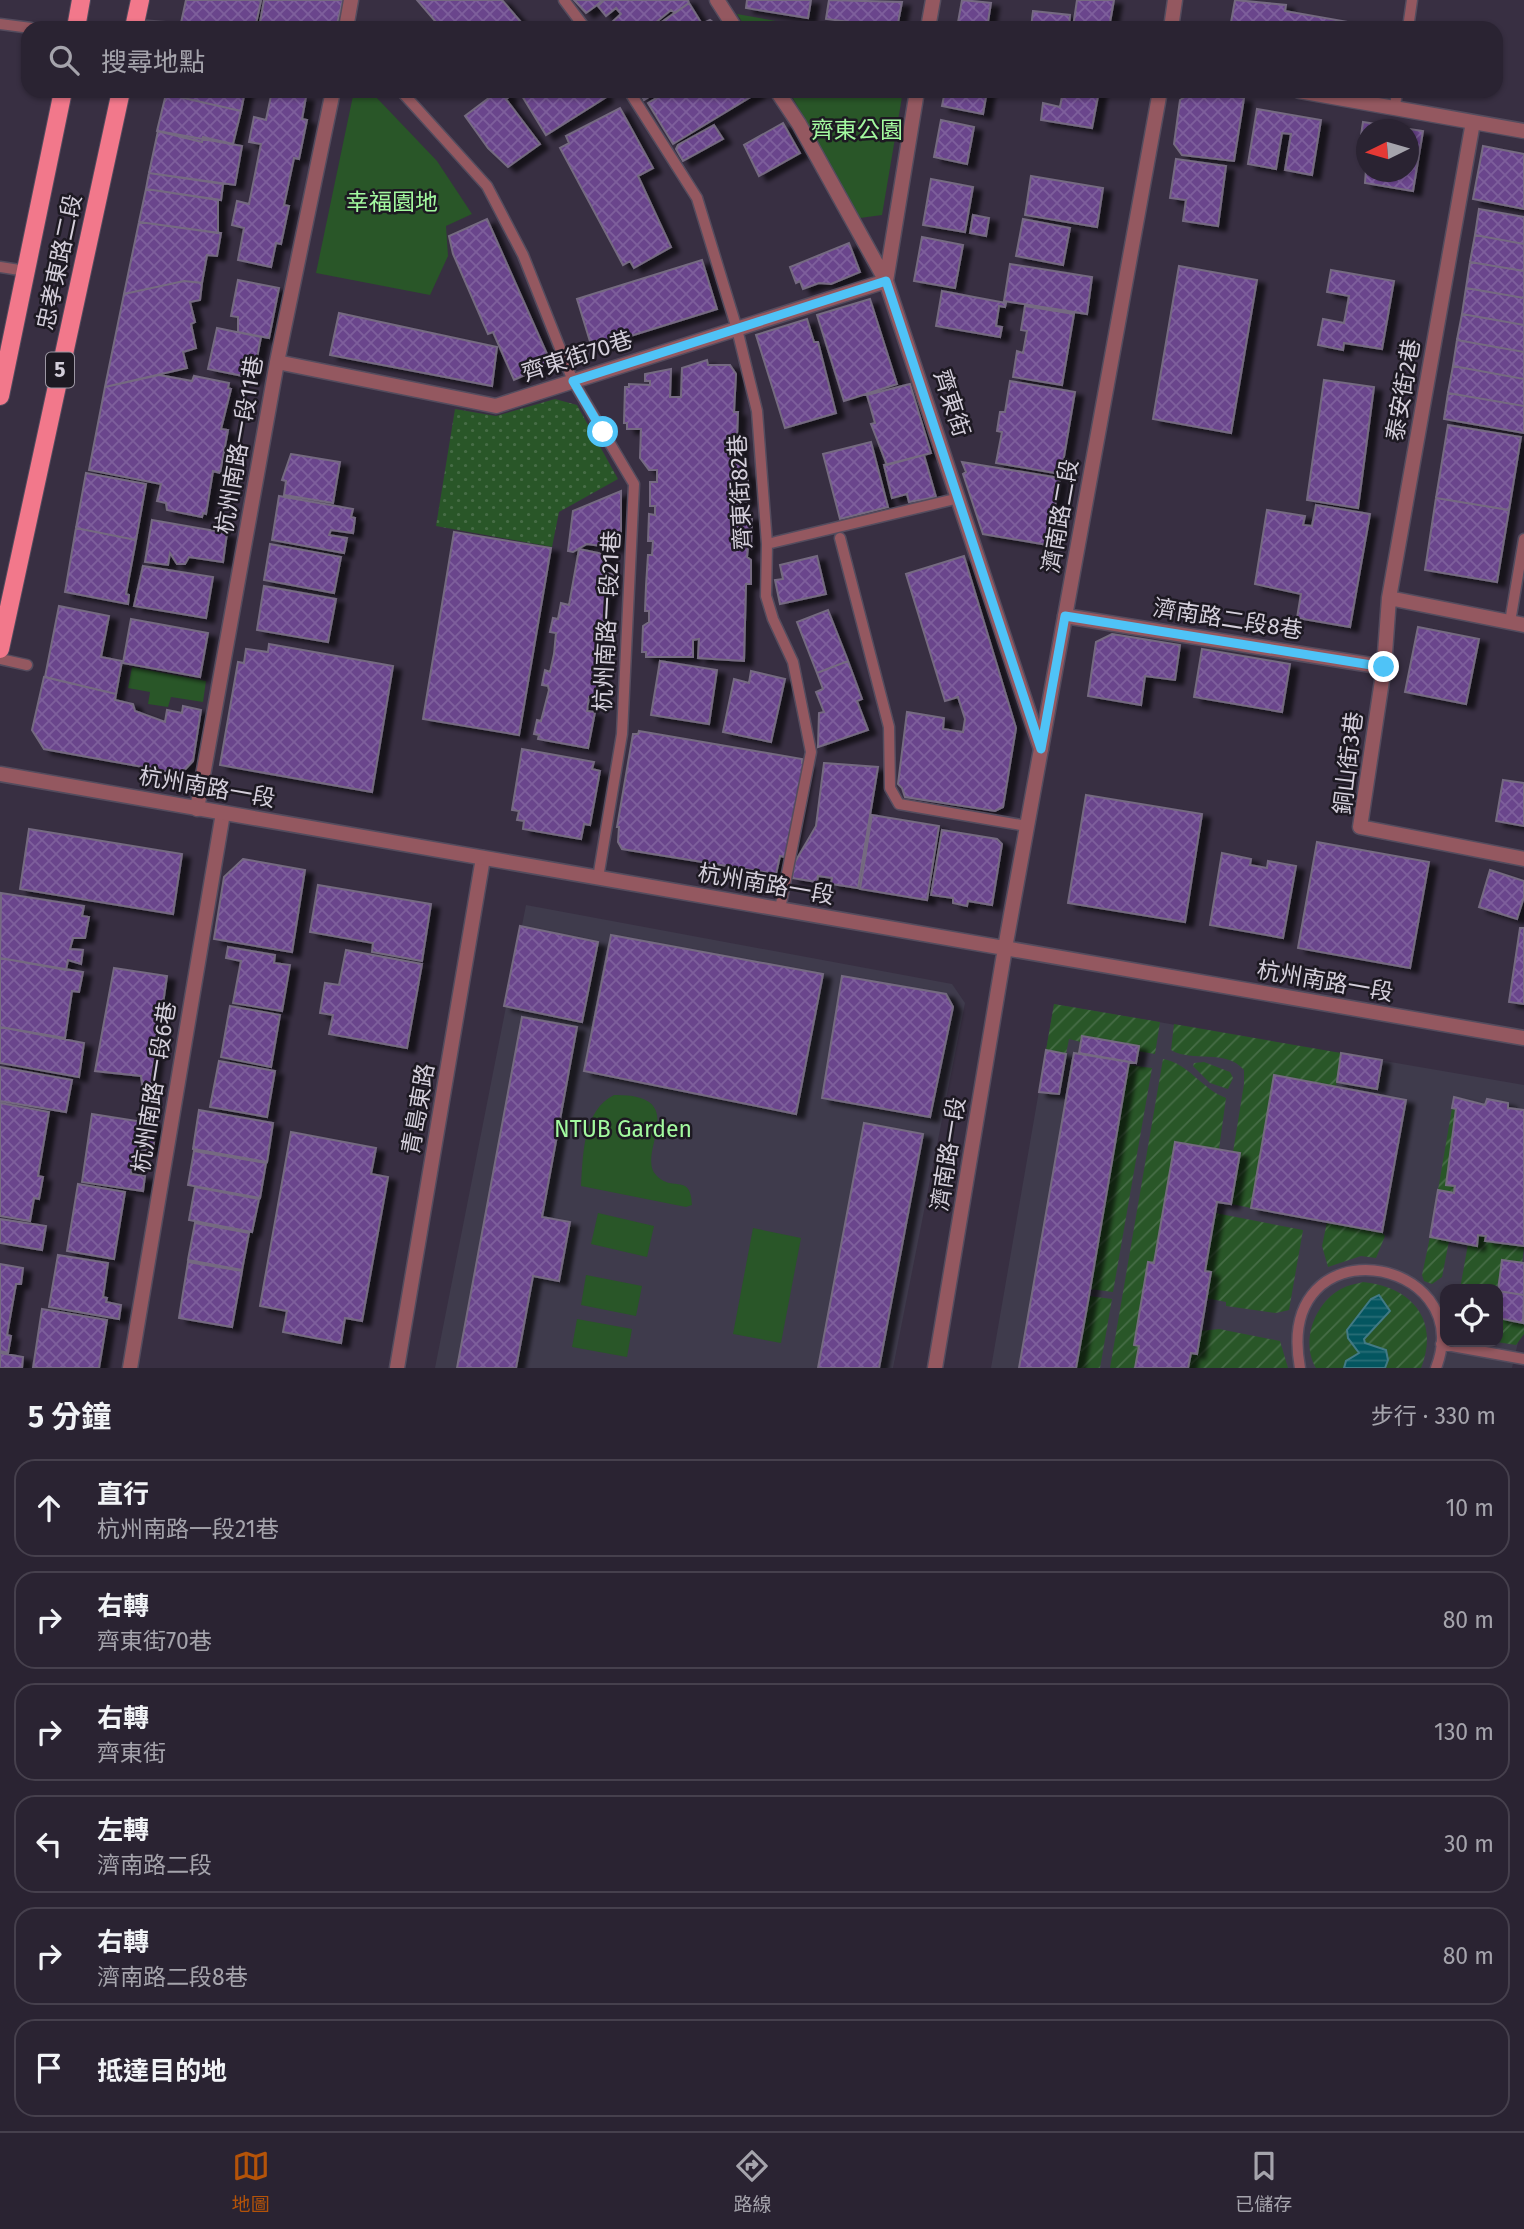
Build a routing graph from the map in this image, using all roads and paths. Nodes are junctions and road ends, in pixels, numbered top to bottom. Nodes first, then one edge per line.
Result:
1 (81, 0) edge
2 (140, 0) edge
3 (351, 0) edge
4 (564, 0) edge
5 (718, 0) edge
6 (933, 0) edge
7 (1175, 0) edge
8 (1412, 0) edge
9 (77, 21) edge
10 (136, 21) edge
11 (347, 21) edge
12 (580, 21) edge
13 (732, 21) edge
14 (929, 21) edge
15 (1172, 21) edge
16 (1409, 21) edge
17 (0, 24) edge
18 (21, 27) edge
19 (62, 98) edge
20 (119, 98) edge
21 (332, 98) edge
22 (407, 98) edge
23 (633, 98) edge
24 (782, 98) edge
25 (916, 98) edge
26 (1159, 98) edge
27 (1341, 98) edge
28 (1396, 98) edge
29 (1395, 107) junction
30 (1472, 122) junction
31 (1524, 131) edge
32 (0, 267) edge
33 (26, 271) junction
34 (886, 281) junction
35 (737, 328) junction
36 (277, 362) junction
37 (573, 381) junction
38 (0, 396) edge
39 (959, 498) junction
40 (840, 538) dead end
41 (1524, 539) edge
42 (767, 544) junction
43 (1389, 598) junction
44 (1065, 616) junction
45 (1517, 624) edge
46 (0, 649) edge
47 (0, 659) edge
48 (27, 665) dead end
49 (1384, 667) junction
50 (1041, 749) junction
51 (0, 774) edge
52 (197, 808) junction
53 (223, 813) junction
54 (1027, 826) junction
55 (483, 858) junction
56 (1524, 859) edge
57 (598, 878) junction
58 (780, 909) junction
59 (1005, 948) junction
60 (1524, 1038) edge
61 (1440, 1326) edge
62 (1441, 1347) edge
63 (1453, 1347) edge
64 (1524, 1359) edge
65 (130, 1368) edge
66 (397, 1368) edge
67 (935, 1368) edge
68 (1300, 1368) edge
69 (1436, 1368) edge

1 - 9 main road
2 - 10 main road
3 - 11 street
4 - 12 lane
5 - 13 street
6 - 14 street
7 - 15 street
8 - 16 lane
17 - 18 lane
19 - 33 main road, 忠孝東路二段
20 - 46 main road, 忠孝東路二段 / 5
21 - 36 street, 杭州南路一段11巷
22 - 37 lane, 杭州南路一段21巷
23 - 35 lane, 齊東街82巷
24 - 34 street, 齊東街
25 - 34 street
26 - 44 street, 濟南路二段
27 - 29 street
28 - 29 lane
29 - 30 street
30 - 31 street
30 - 43 street, 泰安街2巷
32 - 33 lane
33 - 38 main road, 忠孝東路二段
34 - 35 street, 齊東街70巷
34 - 39 street, 齊東街
35 - 37 street, 齊東街70巷
35 - 42 lane, 齊東街82巷
36 - 37 street, 齊東街70巷
36 - 52 street, 杭州南路一段11巷
37 - 57 lane, 杭州南路一段21巷
39 - 42 lane
39 - 50 street, 齊東街
40 - 54 lane
41 - 45 lane
42 - 58 lane, 齊東街82巷
43 - 45 street
43 - 49 street, 泰安街2巷
44 - 49 street, 濟南路二段8巷
44 - 50 street, 濟南路二段
47 - 48 lane
49 - 56 street, 銅山街3巷
50 - 54 street, 濟南路二段
51 - 52 street, 杭州南路一段
52 - 53 street, 杭州南路一段
53 - 55 street, 杭州南路一段
53 - 65 street, 杭州南路一段6巷
54 - 59 street, 濟南路二段
55 - 57 street, 杭州南路一段
55 - 66 street, 青島東路
57 - 58 street, 杭州南路一段
58 - 59 street, 杭州南路一段
59 - 60 street, 杭州南路一段
59 - 67 street, 濟南路一段
61 - 68 lane
62 - 69 lane
63 - 64 lane

